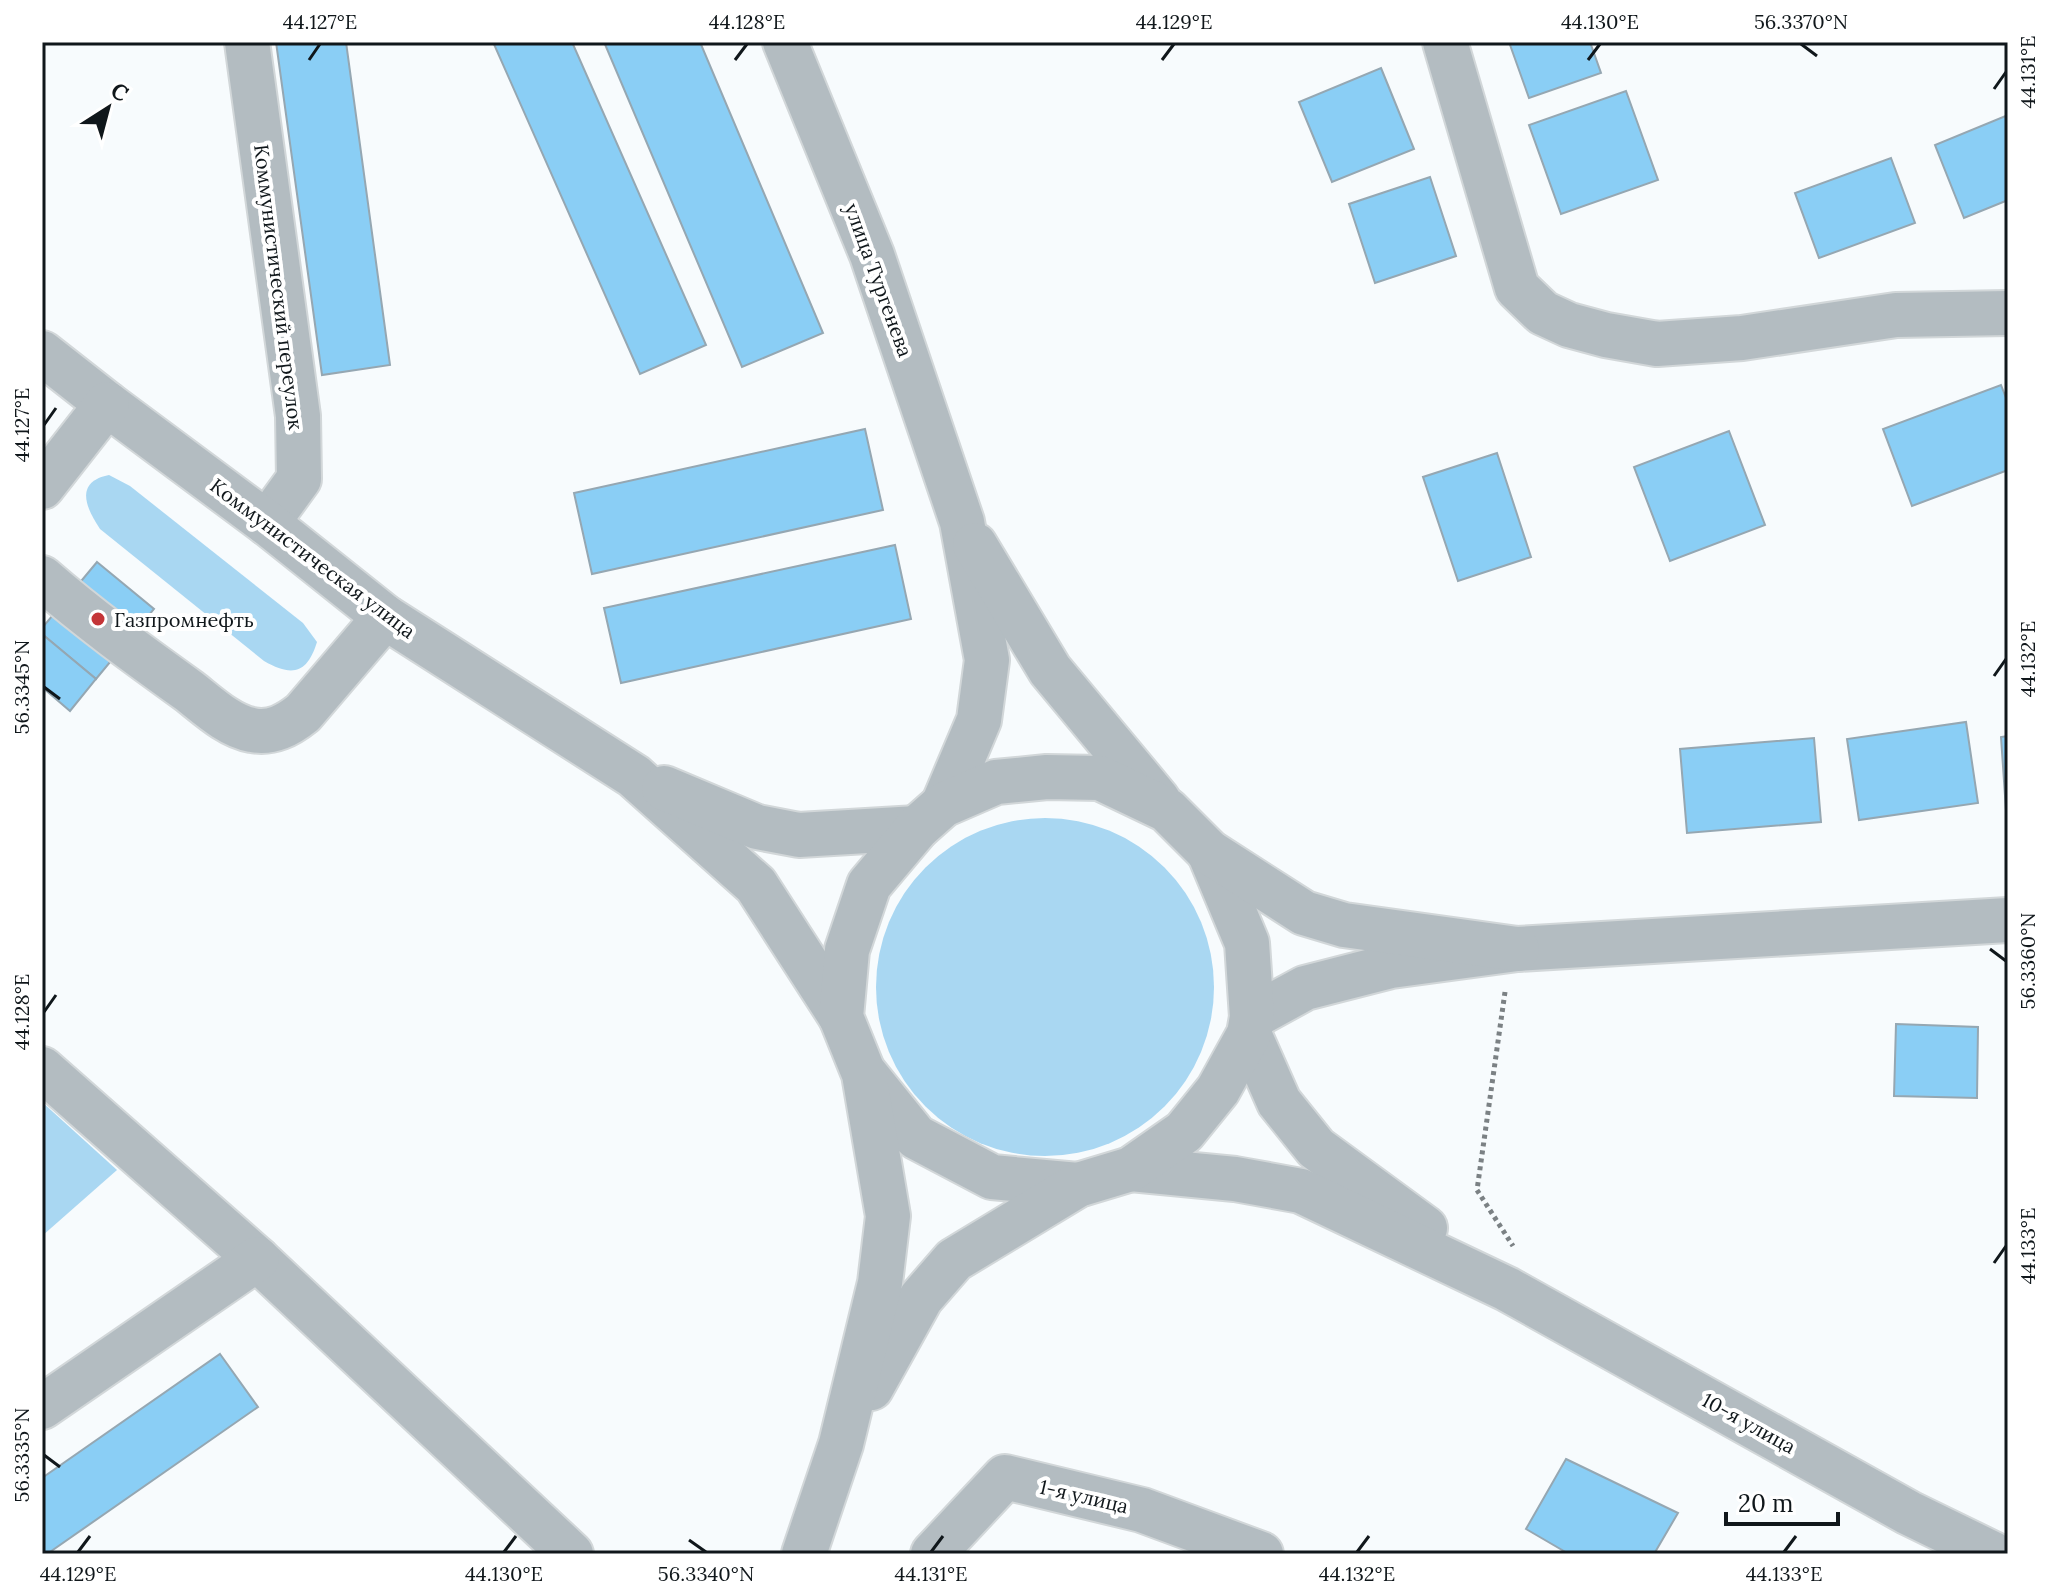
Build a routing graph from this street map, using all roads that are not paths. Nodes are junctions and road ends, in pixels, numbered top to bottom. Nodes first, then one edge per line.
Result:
1 (247, 42) edge
2 (785, 42) edge
3 (1445, 42) edge
4 (2008, 313) edge
5 (42, 353) edge
6 (107, 404) junction
7 (42, 487) edge
8 (962, 522) junction
9 (267, 523) junction
10 (42, 578) edge
11 (385, 617) junction
12 (634, 776) junction
13 (1167, 810) junction
14 (930, 816) junction
15 (1209, 852) junction
16 (2008, 920) edge
17 (1517, 949) junction
18 (841, 1017) junction
19 (1250, 1026) junction
20 (42, 1069) edge
21 (864, 1074) junction
22 (1131, 1169) junction
23 (1078, 1185) junction
24 (257, 1259) junction
25 (1507, 1289) junction
26 (42, 1407) edge
27 (841, 1444) junction
28 (571, 1554) edge
29 (804, 1554) edge
30 (933, 1554) edge
31 (1261, 1554) edge
32 (1993, 1554) edge

1 - 9 street, Коммунистический переулок
2 - 8 street, улица Тургенева
3 - 4 street
5 - 6 street, Коммунистическая улица
6 - 7 street
6 - 9 street, Коммунистическая улица
8 - 13 street, улица Тургенева
8 - 14 street, улица Тургенева
9 - 11 street, Коммунистическая улица
10 - 11 street
11 - 12 street, Коммунистическая улица
12 - 14 street, Коммунистическая улица
12 - 18 street, Коммунистическая улица
13 - 14 street
13 - 15 street
14 - 18 street
15 - 17 street
15 - 19 street
16 - 17 street
17 - 19 street
18 - 21 street, Коммунистическая улица
19 - 22 street
19 - 25 street, 10-я улица
20 - 24 street
21 - 23 street
21 - 27 street
22 - 23 street
22 - 25 street, 10-я улица
23 - 27 street
24 - 26 street
24 - 28 street
25 - 32 street, 10-я улица
27 - 29 street
30 - 31 street, 1-я улица

